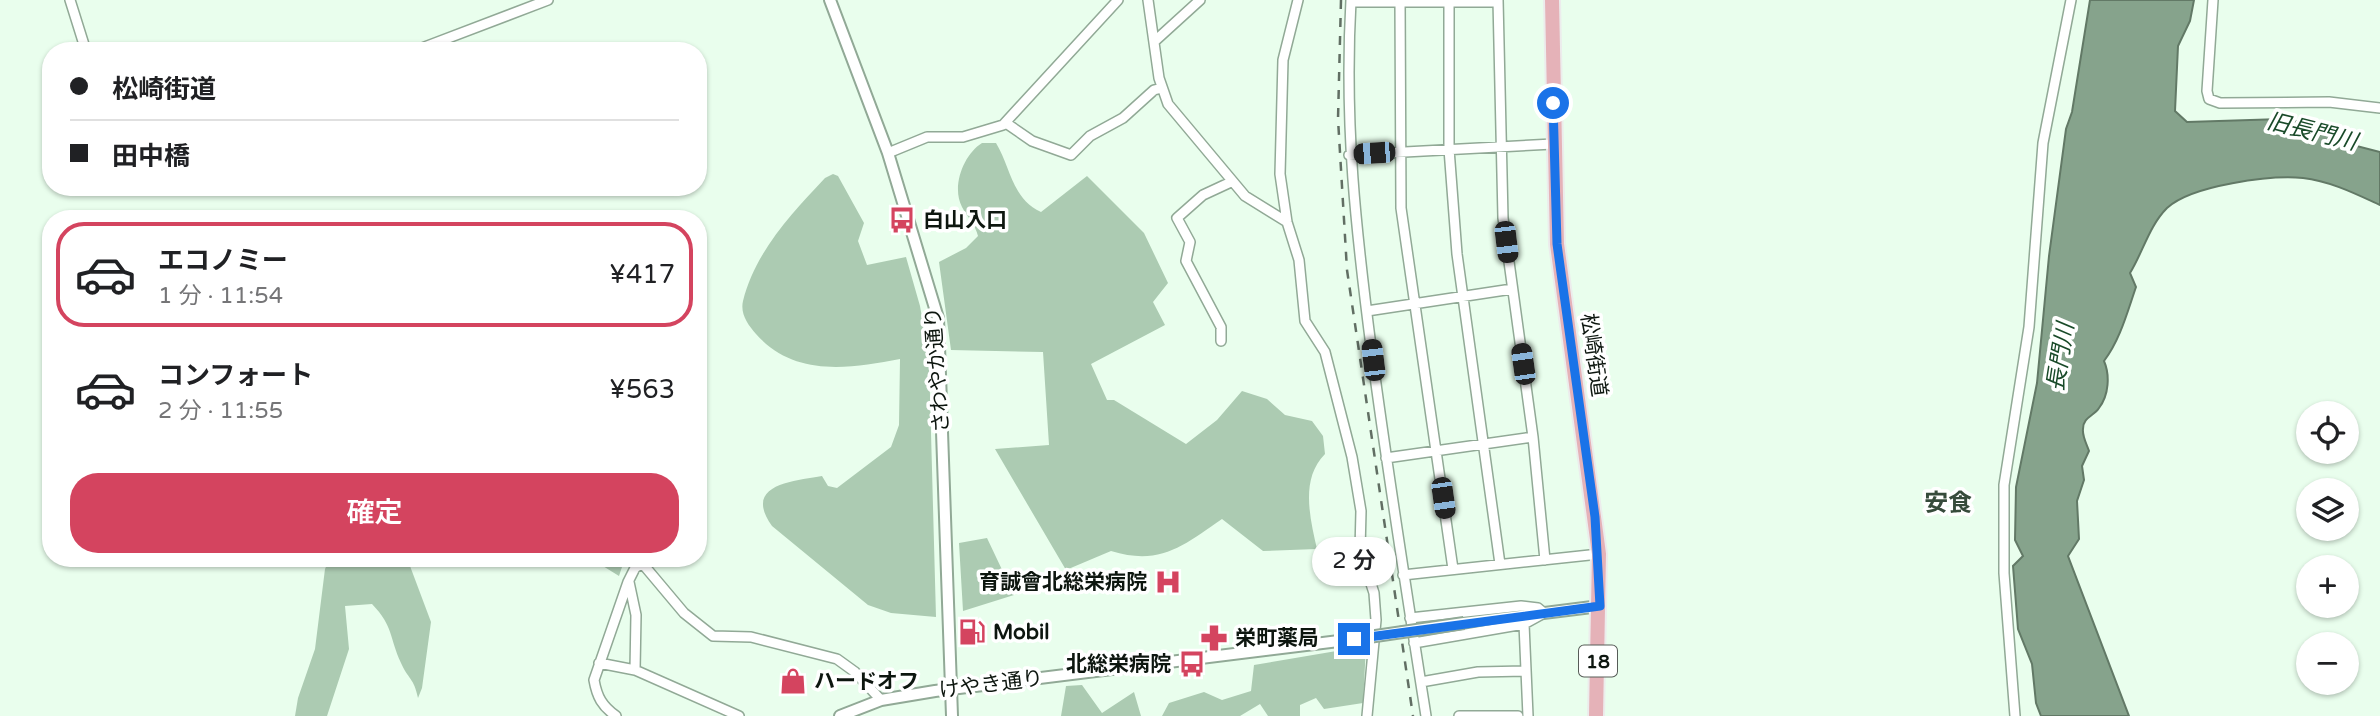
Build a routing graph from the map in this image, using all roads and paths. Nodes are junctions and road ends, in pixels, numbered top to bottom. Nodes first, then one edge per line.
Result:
1 (70, 0) edge
2 (548, 0) edge
3 (830, 0) edge
4 (1118, 0) edge
5 (1148, 0) edge
6 (1200, 0) edge
7 (1298, 0) edge
8 (1552, 0) edge
9 (2071, 0) edge
10 (2213, 0) edge
11 (1351, 1) edge
12 (1400, 1) edge
13 (1449, 1) edge
14 (1498, 1) edge
15 (1156, 40) junction
16 (83, 42) edge
17 (438, 42) edge
18 (1162, 88) junction
19 (2380, 108) edge
20 (1006, 123) junction
21 (1553, 144) junction
22 (1500, 147) junction
23 (1449, 149) junction
24 (1399, 152) junction
25 (888, 153) junction
26 (1349, 155) junction
27 (1231, 182) junction
28 (1287, 222) junction
29 (1512, 289) junction
30 (1463, 296) junction
31 (1414, 304) junction
32 (1367, 311) junction
33 (1221, 341) dead end
34 (1533, 437) junction
35 (1484, 444) junction
36 (1436, 451) junction
37 (1386, 458) junction
38 (1599, 554) junction
39 (1545, 560) junction
40 (1500, 564) junction
41 (636, 567) edge
42 (646, 567) edge
43 (1453, 569) junction
44 (1403, 575) junction
45 (628, 582) junction
46 (1600, 606) junction
47 (1544, 613) junction
48 (1410, 618) junction
49 (1524, 624) junction
50 (1414, 643) junction
51 (599, 663) junction
52 (635, 670) junction
53 (1525, 671) junction
54 (1421, 682) junction
55 (951, 689) junction
56 (881, 700) junction
57 (616, 716) edge
58 (739, 716) edge
59 (840, 716) edge
60 (952, 716) edge
61 (1367, 716) edge
62 (1426, 716) edge
63 (1459, 716) edge
64 (1518, 716) edge
65 (1528, 716) edge
66 (1596, 716) edge
67 (2015, 716) edge

1 - 16 street
2 - 17 street
3 - 25 street, さわやか通り
4 - 20 street
5 - 15 street
6 - 15 street
7 - 28 street
8 - 21 main road, 松崎街道 / 18
9 - 67 street
10 - 19 street
11 - 12 street
11 - 26 street
12 - 13 street
12 - 24 street
13 - 14 street
13 - 23 street
14 - 22 street
15 - 18 street
18 - 20 street
18 - 27 street
20 - 25 street
21 - 22 street
21 - 38 main road, 松崎街道 / 18
22 - 23 street
22 - 29 street
23 - 24 street
23 - 30 street
24 - 26 street
24 - 31 street
25 - 55 street, さわやか通り
26 - 32 street
27 - 28 street
27 - 33 street
28 - 61 street
29 - 30 street
29 - 34 street
30 - 31 street
30 - 35 street
31 - 32 street
31 - 36 street
32 - 37 street
34 - 35 street
34 - 39 street
35 - 36 street
35 - 40 street
36 - 37 street
36 - 43 street
37 - 44 street
38 - 39 street
38 - 46 main road, 松崎街道 / 18
39 - 40 street
40 - 43 street
41 - 45 street
42 - 56 street
43 - 44 street
44 - 48 street
45 - 51 street
45 - 52 street
46 - 47 street
46 - 66 main road, 松崎街道 / 18
47 - 48 street
47 - 49 street
47 - 55 street, けやき通り, bridge
48 - 50 street
49 - 50 street
49 - 53 street
50 - 54 street
51 - 52 street
51 - 57 street
52 - 58 street
53 - 54 street
53 - 65 street
54 - 62 street
55 - 56 street, けやき通り
55 - 60 street, さわやか通り
56 - 59 street, けやき通り
63 - 64 street

